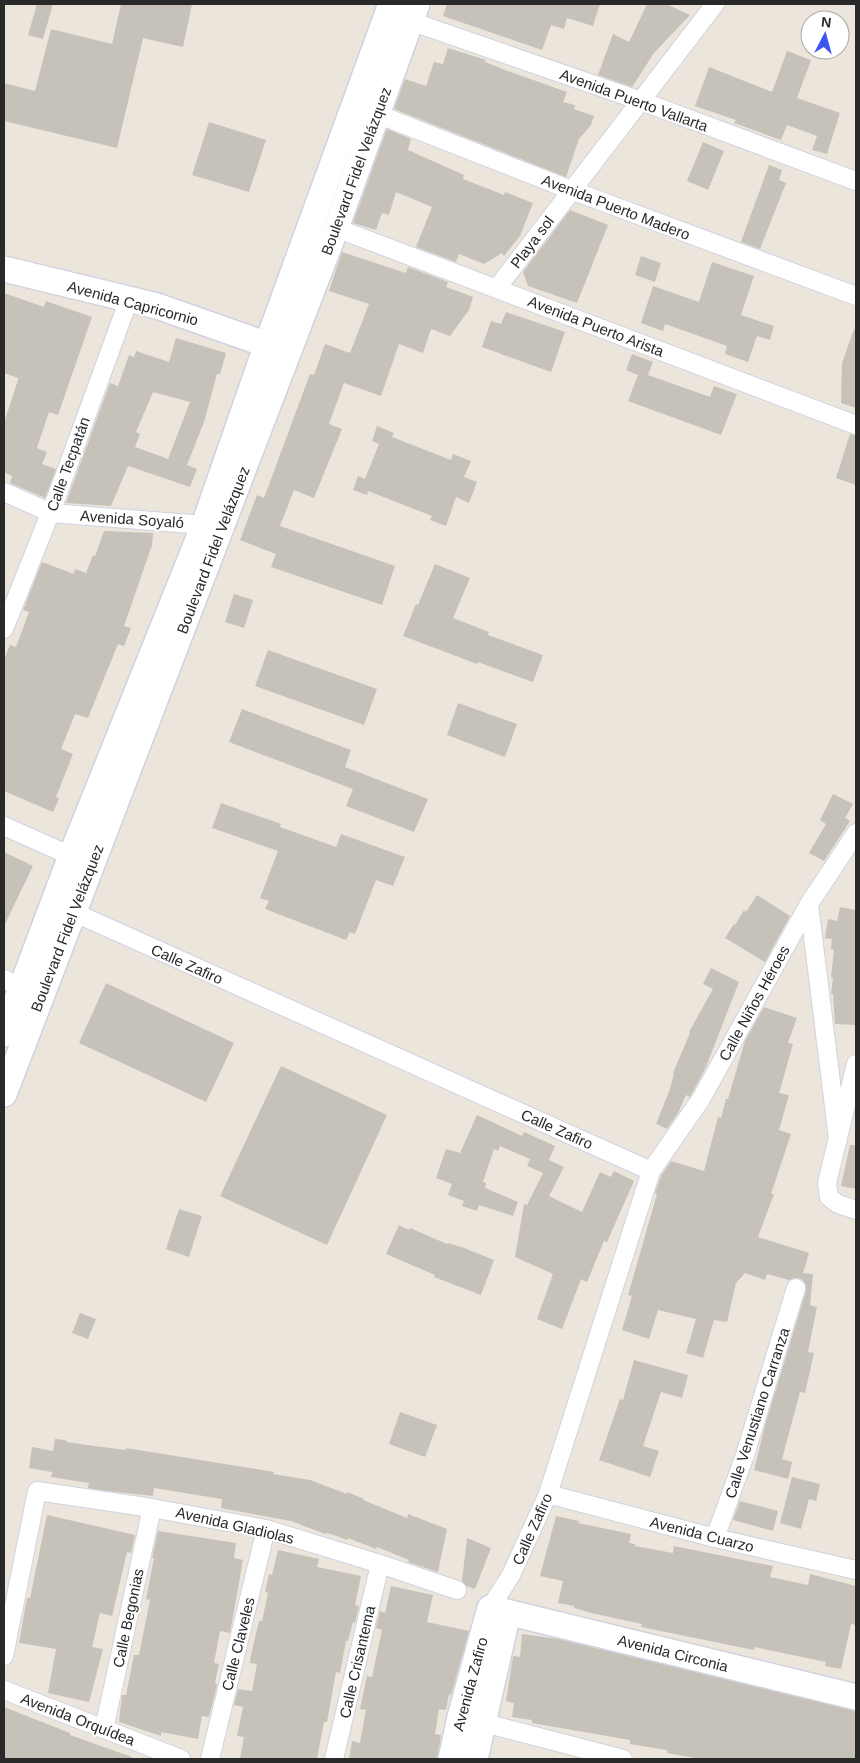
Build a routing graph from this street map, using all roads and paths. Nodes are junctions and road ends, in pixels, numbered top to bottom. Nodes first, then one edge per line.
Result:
1 (391, 4) edge
2 (710, 5) edge
3 (413, 13) edge
4 (641, 101) junction
5 (377, 114) junction
6 (856, 181) edge
7 (570, 190) junction
8 (336, 228) junction
9 (4, 269) edge
10 (497, 288) junction
11 (856, 296) edge
12 (129, 299) junction
13 (278, 349) junction
14 (856, 425) edge
15 (4, 492) edge
16 (51, 513) junction
17 (204, 525) junction
18 (4, 628) edge
19 (4, 826) edge
20 (856, 834) edge
21 (71, 856) junction
22 (809, 904) junction
23 (73, 912) junction
24 (12, 983) edge
25 (4, 1034) edge
26 (856, 1064) edge
27 (4, 1094) edge
28 (838, 1139) junction
29 (651, 1171) junction
30 (856, 1210) edge
31 (796, 1288) dead end
32 (548, 1494) junction
33 (152, 1508) junction
34 (266, 1529) junction
35 (715, 1538) junction
36 (380, 1564) junction
37 (856, 1570) edge
38 (457, 1590) dead end
39 (499, 1610) junction
40 (4, 1656) edge
41 (4, 1690) edge
42 (856, 1697) edge
43 (472, 1720) junction
44 (104, 1729) junction
45 (181, 1759) edge
46 (210, 1759) edge
47 (334, 1759) edge
48 (451, 1759) edge
49 (475, 1759) edge
50 (623, 1759) edge

1 - 13 main road, Boulevard Fidel Velázquez
2 - 4 street, Playa sol
3 - 4 street, Avenida Puerto Vallarta
3 - 5 main road, Boulevard Fidel Velázquez
4 - 6 street, Avenida Puerto Vallarta
4 - 7 street, Playa sol
5 - 7 street, Avenida Puerto Madero
5 - 8 main road, Boulevard Fidel Velázquez
7 - 10 street, Playa sol
7 - 11 street, Avenida Puerto Madero
8 - 10 street, Avenida Puerto Arista
8 - 13 main road, Boulevard Fidel Velázquez
9 - 12 main road, Avenida Capricornio
10 - 14 street, Avenida Puerto Arista
12 - 13 main road, Avenida Capricornio
12 - 16 street, Calle Tecpatán
13 - 17 main road, Boulevard Fidel Velázquez
13 - 23 main road, Boulevard Fidel Velázquez
15 - 16 street, Avenida Soyaló
16 - 17 street, Avenida Soyaló
16 - 18 street, Calle Tecpatán
17 - 21 main road, Boulevard Fidel Velázquez
19 - 21 street
20 - 22 street, Calle Niños Héroes
21 - 24 main road, Boulevard Fidel Velázquez
22 - 28 street
22 - 29 street, Calle Niños Héroes
23 - 27 main road, Boulevard Fidel Velázquez
23 - 29 street, Calle Zafiro
24 - 25 main road, Boulevard Fidel Velázquez
26 - 28 street
28 - 30 street
29 - 32 street, Calle Zafiro
31 - 35 street, Calle Venustiano Carranza
32 - 35 street, Avenida Cuarzo
32 - 39 street, Calle Zafiro
33 - 34 street, Avenida Gladiolas
33 - 40 street, Avenida Gladiolas
33 - 44 street, Calle Begonias
34 - 36 street, Avenida Gladiolas
34 - 46 street, Calle Claveles
35 - 37 street, Avenida Cuarzo
36 - 38 street, Avenida Gladiolas
36 - 47 street, Calle Crisantema
39 - 42 main road, Avenida Circonia
39 - 43 main road, Avenida Zafiro
41 - 44 street, Avenida Orquídea
43 - 48 main road, Avenida Zafiro
43 - 49 main road
43 - 50 street
44 - 45 street, Avenida Orquídea

